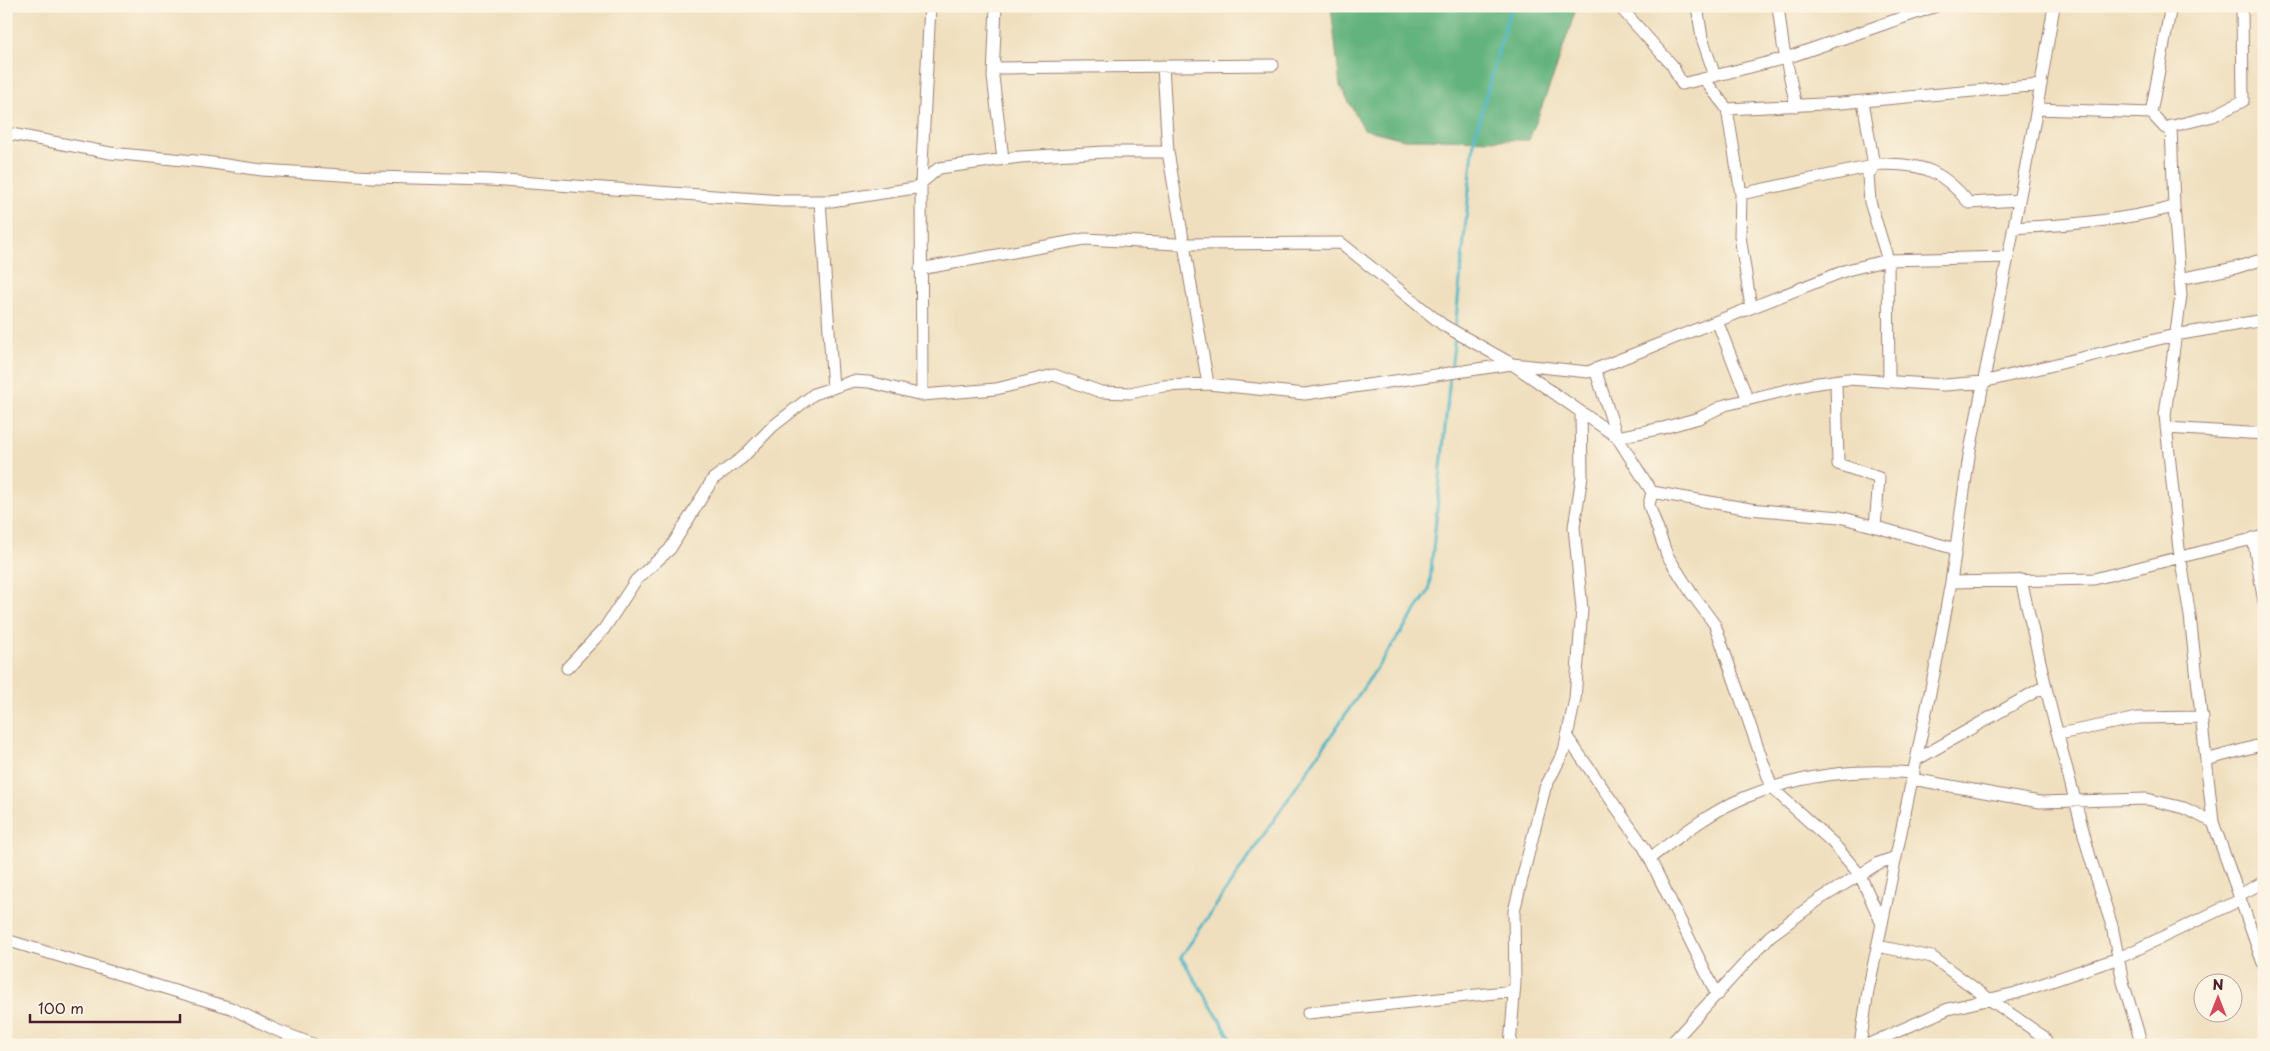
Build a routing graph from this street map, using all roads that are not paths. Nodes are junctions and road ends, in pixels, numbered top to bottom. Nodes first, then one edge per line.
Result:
1 (930, 6) edge
2 (996, 6) edge
3 (1619, 6) edge
4 (1697, 6) edge
5 (1778, 6) edge
6 (1936, 6) edge
7 (2054, 6) edge
8 (2171, 6) edge
9 (2242, 6) edge
10 (1786, 58) junction
11 (1273, 65) dead end
12 (1163, 66) junction
13 (994, 68) junction
14 (1710, 77) junction
15 (2041, 85) junction
16 (1863, 101) junction
17 (1796, 106) junction
18 (1727, 108) junction
19 (2037, 109) junction
20 (2151, 113) junction
21 (2171, 126) junction
22 (6, 133) edge
23 (1168, 152) junction
24 (1003, 159) junction
25 (1874, 166) junction
26 (921, 183) junction
27 (1741, 194) junction
28 (2019, 200) junction
29 (820, 201) junction
30 (2174, 207) junction
31 (2014, 228) junction
32 (1183, 244) junction
33 (2008, 257) junction
34 (2264, 259) edge
35 (1888, 260) junction
36 (920, 269) junction
37 (2179, 279) junction
38 (1751, 307) junction
39 (2264, 320) edge
40 (1716, 321) junction
41 (2175, 335) junction
42 (1512, 364) junction
43 (1595, 369) junction
44 (1836, 380) junction
45 (1889, 382) junction
46 (1983, 382) junction
47 (1208, 384) junction
48 (833, 388) junction
49 (922, 395) junction
50 (1748, 400) junction
51 (1580, 412) junction
52 (2166, 428) junction
53 (2264, 434) edge
54 (1617, 437) junction
55 (1652, 492) junction
56 (1875, 527) junction
57 (2259, 537) edge
58 (1956, 549) junction
59 (2180, 557) junction
60 (2021, 580) junction
61 (1951, 582) junction
62 (2264, 602) edge
63 (567, 668) dead end
64 (2045, 686) junction
65 (2203, 717) junction
66 (2059, 734) junction
67 (1567, 737) junction
68 (2264, 744) edge
69 (1916, 760) junction
70 (2206, 760) junction
71 (1913, 776) junction
72 (1772, 788) junction
73 (2075, 801) junction
74 (2213, 822) junction
75 (1896, 857) junction
76 (1650, 858) junction
77 (1860, 875) junction
78 (2264, 882) edge
79 (2240, 898) junction
80 (1882, 924) junction
81 (6, 940) edge
82 (1877, 946) junction
83 (2118, 958) junction
84 (2264, 966) edge
85 (1514, 991) junction
86 (1718, 995) junction
87 (1989, 1000) junction
88 (1308, 1013) dead end
89 (314, 1045) edge
90 (1510, 1045) edge
91 (1670, 1045) edge
92 (1860, 1045) edge
93 (1866, 1045) edge
94 (2048, 1045) edge
95 (2142, 1045) edge

1 - 26 street
2 - 13 street
3 - 14 street
4 - 14 street
5 - 10 street
6 - 10 street
7 - 15 street
8 - 20 street
9 - 21 street
10 - 14 street
10 - 17 street
11 - 12 street
12 - 13 street
12 - 23 street
13 - 24 street
14 - 18 street
15 - 16 street
15 - 19 street
16 - 17 street
16 - 25 street
17 - 18 street
18 - 27 street
19 - 20 street
19 - 28 street
20 - 21 street
21 - 30 street
22 - 29 street
23 - 24 street
23 - 32 street
24 - 26 street
25 - 27 street
25 - 28 street
25 - 35 street
26 - 29 street
26 - 36 street
27 - 38 street
28 - 31 street
29 - 48 street
30 - 31 street
30 - 37 street
31 - 33 street
32 - 36 street
32 - 42 street
32 - 47 street
33 - 35 street
33 - 46 street
34 - 37 street
35 - 38 street
35 - 45 street
36 - 49 street
37 - 41 street
38 - 40 street
39 - 41 street
40 - 43 street
40 - 50 street
41 - 46 street
41 - 52 street
42 - 43 street
42 - 47 street
42 - 51 street
43 - 54 street
44 - 45 street
44 - 50 street
44 - 56 street
45 - 46 street
46 - 58 street
47 - 49 street
48 - 49 street
48 - 63 street
50 - 54 street
51 - 54 street
51 - 67 street
52 - 53 street
52 - 59 street
54 - 55 street
55 - 56 street
55 - 72 street
56 - 58 street
57 - 59 street
57 - 62 street
58 - 61 street
59 - 60 street
59 - 65 street
60 - 61 street
60 - 64 street
61 - 69 street
64 - 66 street
64 - 69 street
65 - 66 street
65 - 70 street
66 - 73 street
67 - 76 street
67 - 85 street
68 - 70 street
69 - 71 street
70 - 74 street
71 - 72 street
71 - 73 street
71 - 75 street
72 - 76 street
72 - 77 street
73 - 74 street
73 - 83 street
74 - 79 street
75 - 77 street
75 - 80 street
76 - 86 street
77 - 80 street
77 - 86 street
78 - 79 street
79 - 83 street
79 - 84 street
80 - 82 street
81 - 89 street
82 - 87 street
82 - 92 street
83 - 87 street
83 - 95 street
85 - 88 street
85 - 90 street
86 - 91 street
87 - 93 street
87 - 94 street

